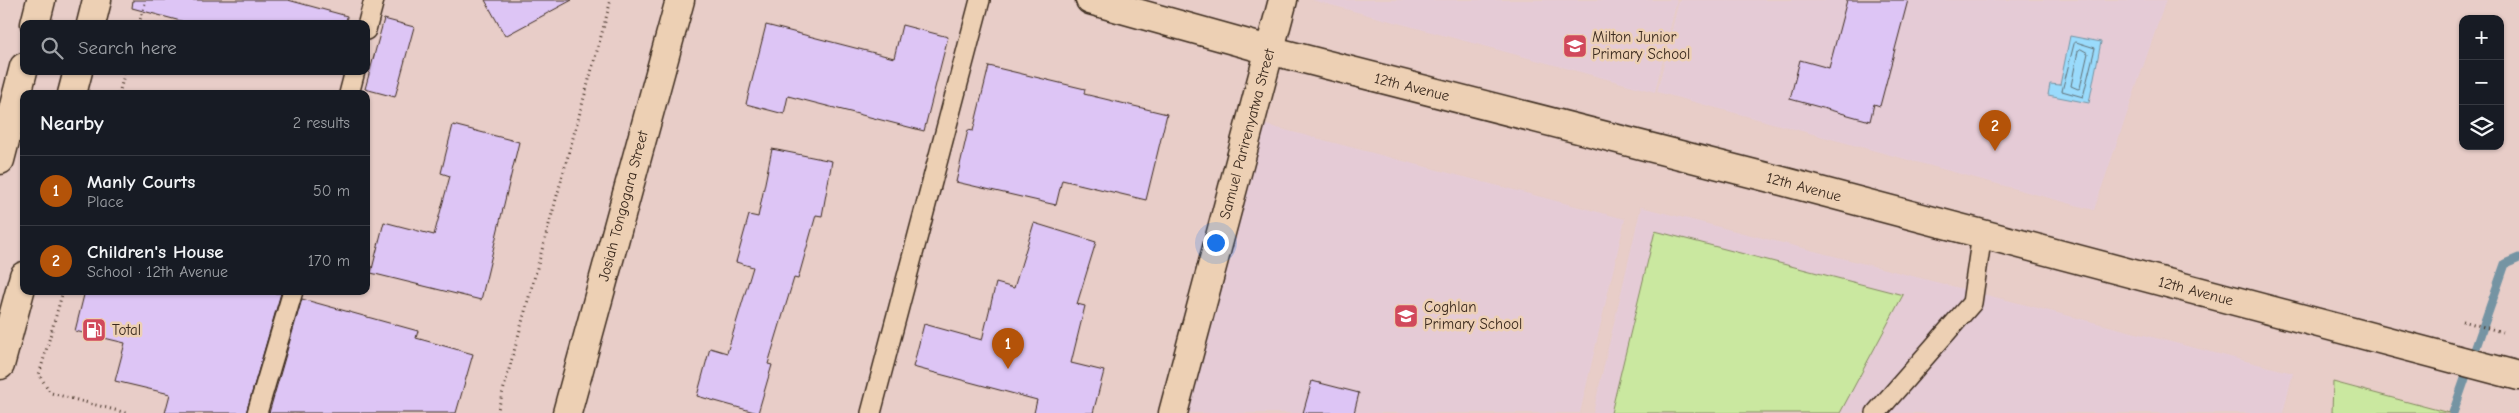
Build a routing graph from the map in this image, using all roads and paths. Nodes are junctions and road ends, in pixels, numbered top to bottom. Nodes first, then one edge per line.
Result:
1 (41, 0) edge
2 (97, 0) edge
3 (146, 0) edge
4 (374, 0) edge
5 (611, 0) edge
6 (680, 0) edge
7 (980, 0) edge
8 (1090, 0) edge
9 (1283, 0) edge
10 (36, 20) edge
11 (92, 20) edge
12 (140, 20) edge
13 (369, 20) edge
14 (1269, 50) junction
15 (22, 75) edge
16 (77, 75) edge
17 (124, 75) edge
18 (354, 75) edge
19 (73, 90) edge
20 (120, 90) edge
21 (350, 90) edge
22 (0, 160) edge
23 (1982, 234) junction
24 (20, 291) edge
25 (62, 295) edge
26 (292, 295) edge
27 (2463, 321) dead end
28 (2502, 332) dead end
29 (0, 365) edge
30 (2519, 376) edge
31 (126, 413) edge
32 (257, 413) edge
33 (497, 413) edge
34 (567, 413) edge
35 (871, 413) edge
36 (1173, 413) edge
37 (1876, 413) edge

1 - 10 main road
2 - 11 main road
3 - 12 path
4 - 13 lane
5 - 33 path
6 - 34 main road, Josiah Tongogara Street
7 - 35 lane
8 - 14 main road, 12th Avenue
9 - 14 main road, Samuel Parirenyatwa Street
14 - 23 main road, 12th Avenue
14 - 36 main road, Samuel Parirenyatwa Street
15 - 22 main road
16 - 19 main road
17 - 20 path
18 - 21 lane
23 - 30 main road, 12th Avenue
23 - 37 lane
24 - 29 main road
25 - 31 path
26 - 32 lane
27 - 28 path

